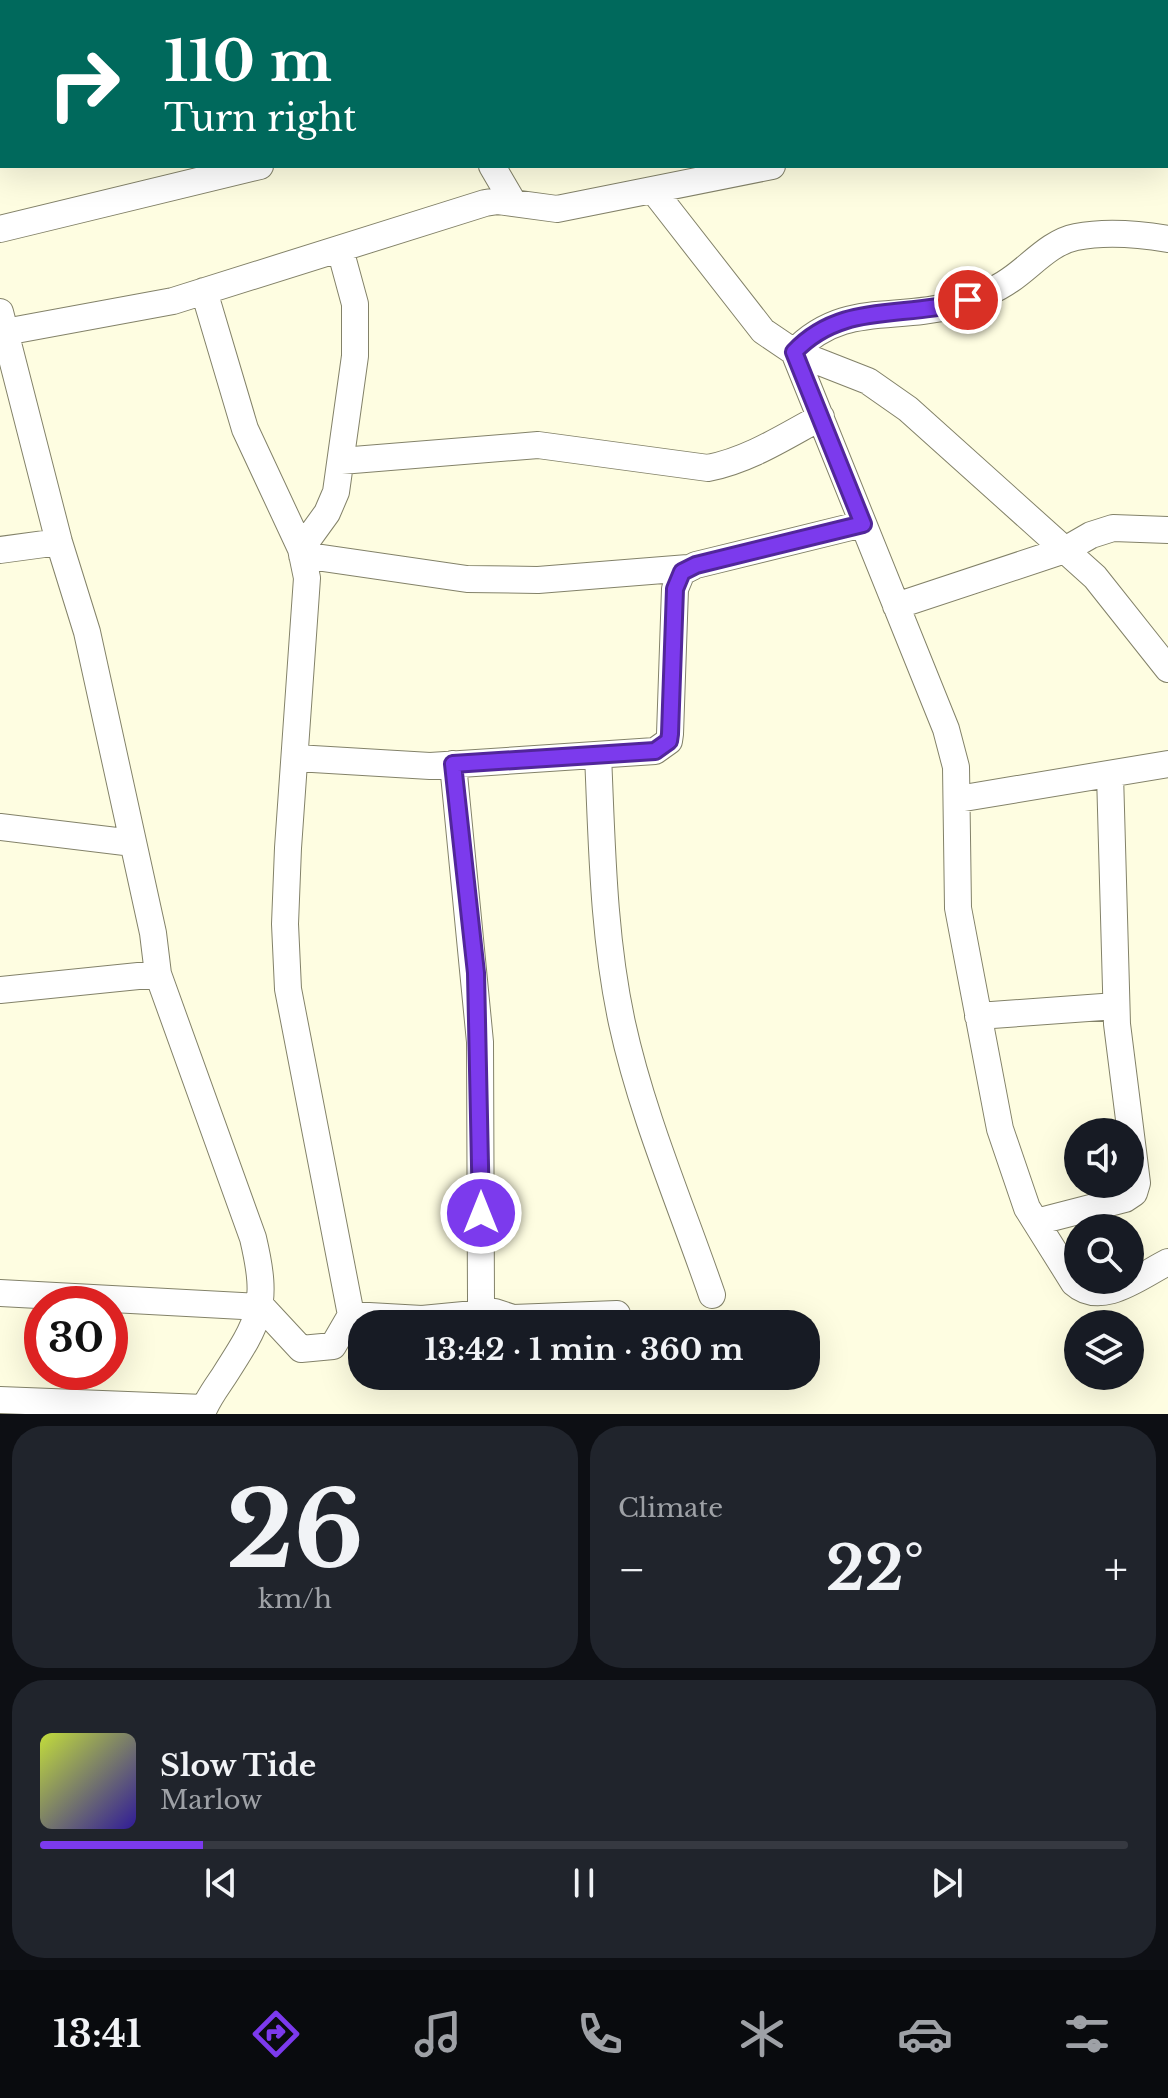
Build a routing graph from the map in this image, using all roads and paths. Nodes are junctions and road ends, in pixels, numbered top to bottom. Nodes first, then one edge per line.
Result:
1 (252, 168) edge
2 (493, 168) edge
3 (762, 168) edge
4 (653, 190) junction
5 (513, 202) junction
6 (0, 229) edge
7 (1168, 239) edge
8 (340, 249) junction
9 (204, 291) junction
10 (2, 322) edge
11 (794, 352) junction
12 (821, 417) junction
13 (341, 461) junction
14 (863, 524) junction
15 (1168, 530) edge
16 (59, 542) junction
17 (0, 550) edge
18 (1065, 550) junction
19 (302, 552) junction
20 (688, 568) junction
21 (896, 606) junction
22 (1168, 669) edge
23 (598, 755) junction
24 (296, 758) junction
25 (453, 764) junction
26 (1168, 764) edge
27 (1110, 774) junction
28 (958, 799) junction
29 (0, 827) edge
30 (133, 843) junction
31 (158, 974) junction
32 (0, 990) edge
33 (1116, 1006) junction
34 (978, 1016) junction
35 (1036, 1222) junction
36 (1168, 1262) edge
37 (0, 1293) edge
38 (712, 1295) dead end
39 (481, 1302) dead end
40 (262, 1307) junction
41 (350, 1310) edge
42 (348, 1320) edge
43 (0, 1400) edge
44 (203, 1411) edge

1 - 6 street
2 - 5 street
3 - 4 street
4 - 5 street
4 - 11 street
5 - 8 street
7 - 11 street
8 - 9 street
8 - 13 street
9 - 10 street
9 - 19 street
10 - 16 street
11 - 12 street
11 - 18 street
12 - 13 street
12 - 14 street
13 - 19 street
14 - 20 street
14 - 21 street
15 - 18 street
16 - 17 street
16 - 30 street
18 - 21 street
18 - 22 street
19 - 20 street
19 - 24 street
20 - 23 street
21 - 28 street
23 - 25 street
23 - 38 street
24 - 25 street
24 - 41 street
25 - 39 street
26 - 27 street
27 - 28 street
27 - 33 street
28 - 34 street
29 - 30 street
30 - 31 street
31 - 32 street
31 - 40 street
33 - 34 street
33 - 35 street
34 - 35 street
35 - 36 street
37 - 40 street
40 - 42 street
40 - 44 street
43 - 44 street

